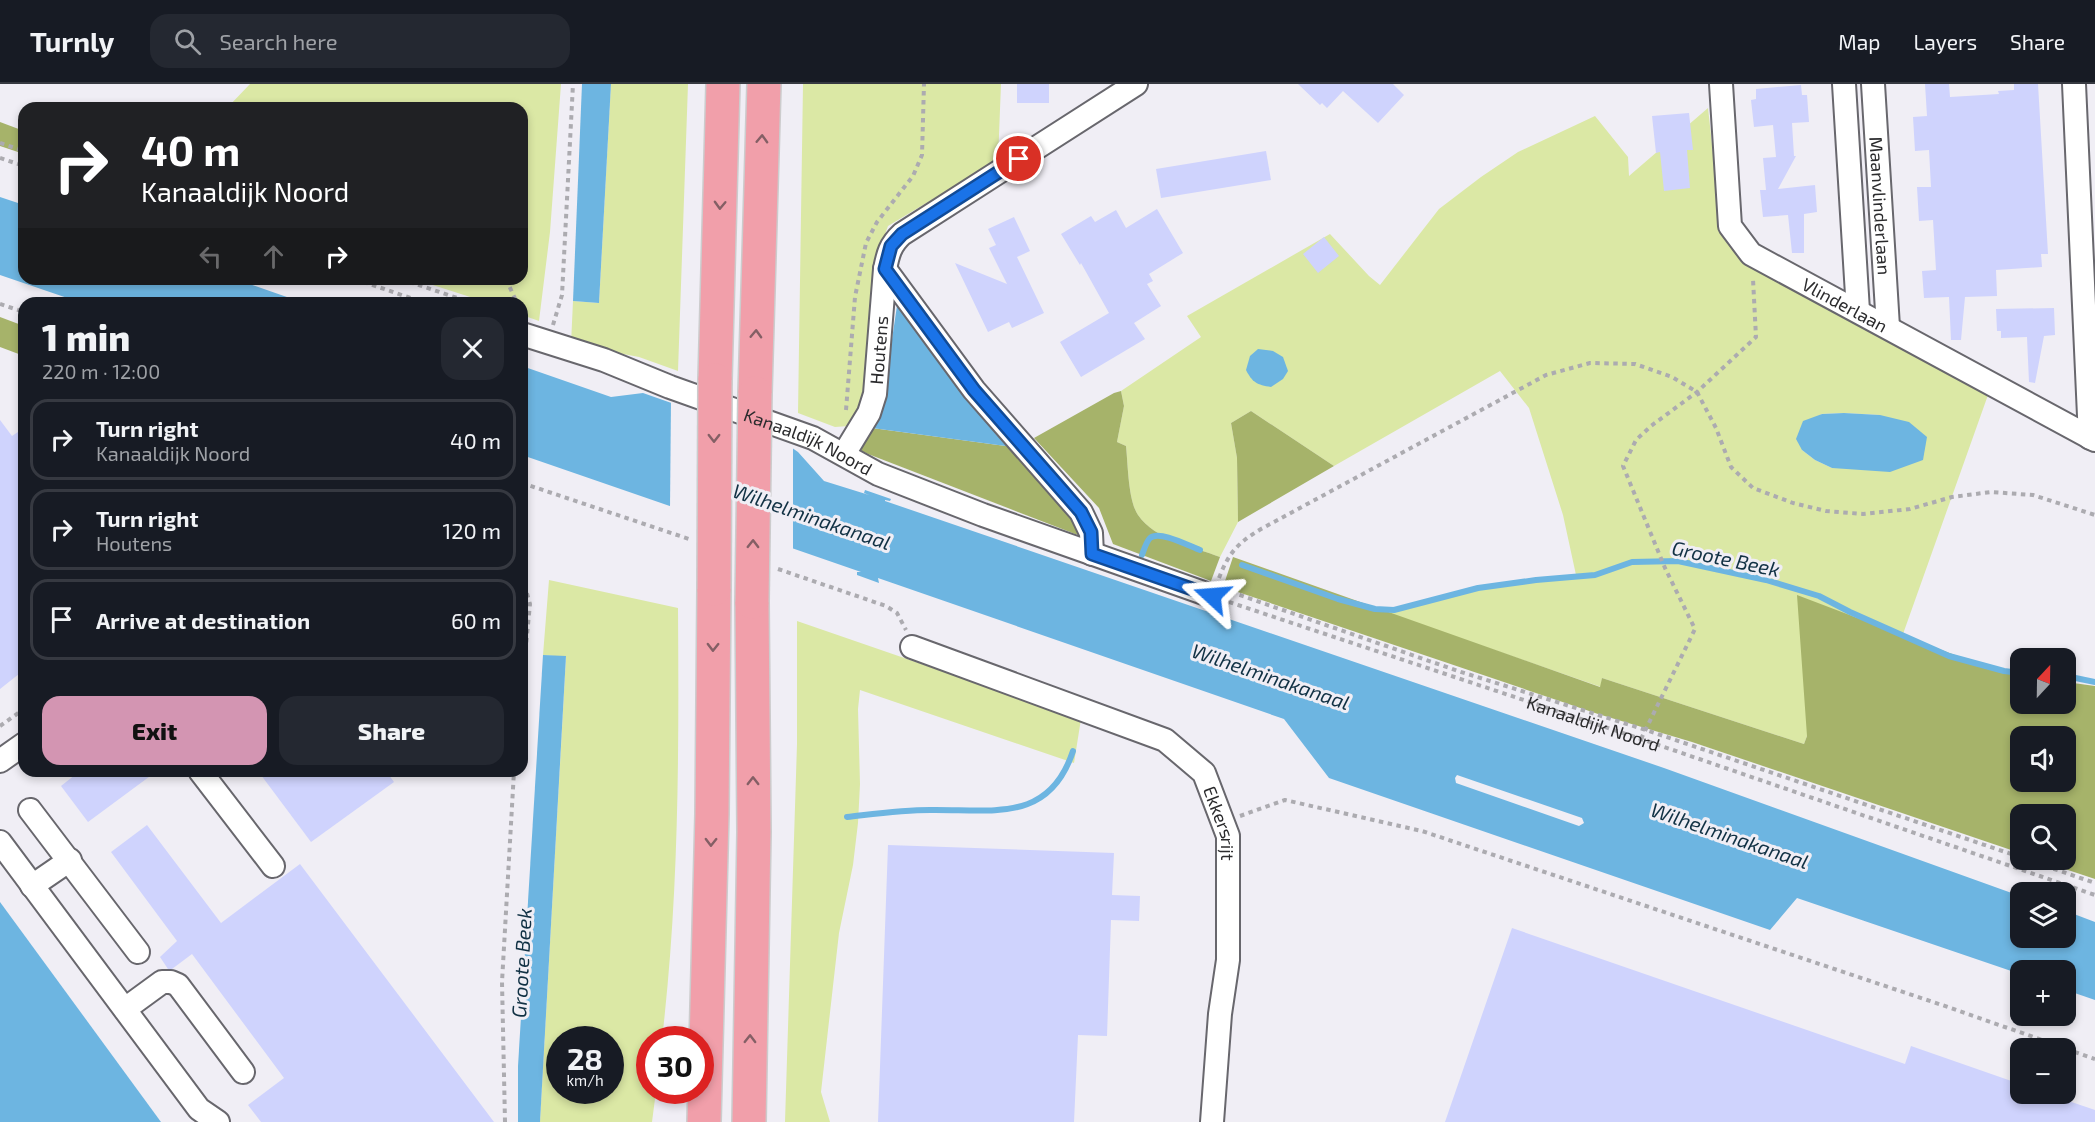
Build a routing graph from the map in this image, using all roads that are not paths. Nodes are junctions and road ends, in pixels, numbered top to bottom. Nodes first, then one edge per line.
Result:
1 (723, 84) edge
2 (764, 84) edge
3 (1136, 84) edge
4 (1721, 84) edge
5 (1844, 84) edge
6 (1873, 84) edge
7 (2074, 84) edge
8 (885, 269) junction
9 (1858, 312) junction
10 (1888, 327) junction
11 (528, 336) edge
12 (2093, 439) edge
13 (843, 454) junction
14 (1092, 554) junction
15 (1217, 591) road end
16 (912, 647) dead end
17 (18, 748) edge
18 (0, 761) edge
19 (205, 777) edge
20 (30, 810) dead end
21 (0, 843) edge
22 (70, 860) junction
23 (273, 866) dead end
24 (32, 886) junction
25 (138, 952) dead end
26 (124, 1009) junction
27 (243, 1072) dead end
28 (218, 1122) edge
29 (704, 1122) edge
30 (749, 1122) edge
31 (1212, 1122) edge

1 -> 29 highway, bridge
30 -> 2 highway, bridge
3 - 8 street, Houtens
4 - 9 street, Vlinderlaan
5 - 9 street, Maanvlinderlaan
6 - 10 street, Maanvlinderlaan
7 - 12 street
8 - 13 street, Houtens
8 - 14 street
9 - 10 street, Vlinderlaan
10 - 12 street, Vlinderlaan
11 - 13 street, Kanaaldijk Noord
13 - 14 street, Kanaaldijk Noord
14 - 15 street, Kanaaldijk Noord
16 - 31 street, Ekkersrijt
17 - 18 street
19 - 23 street
20 - 22 street
21 - 24 street
22 - 24 street
22 - 25 street
24 - 26 street
26 - 27 street
26 - 28 street

